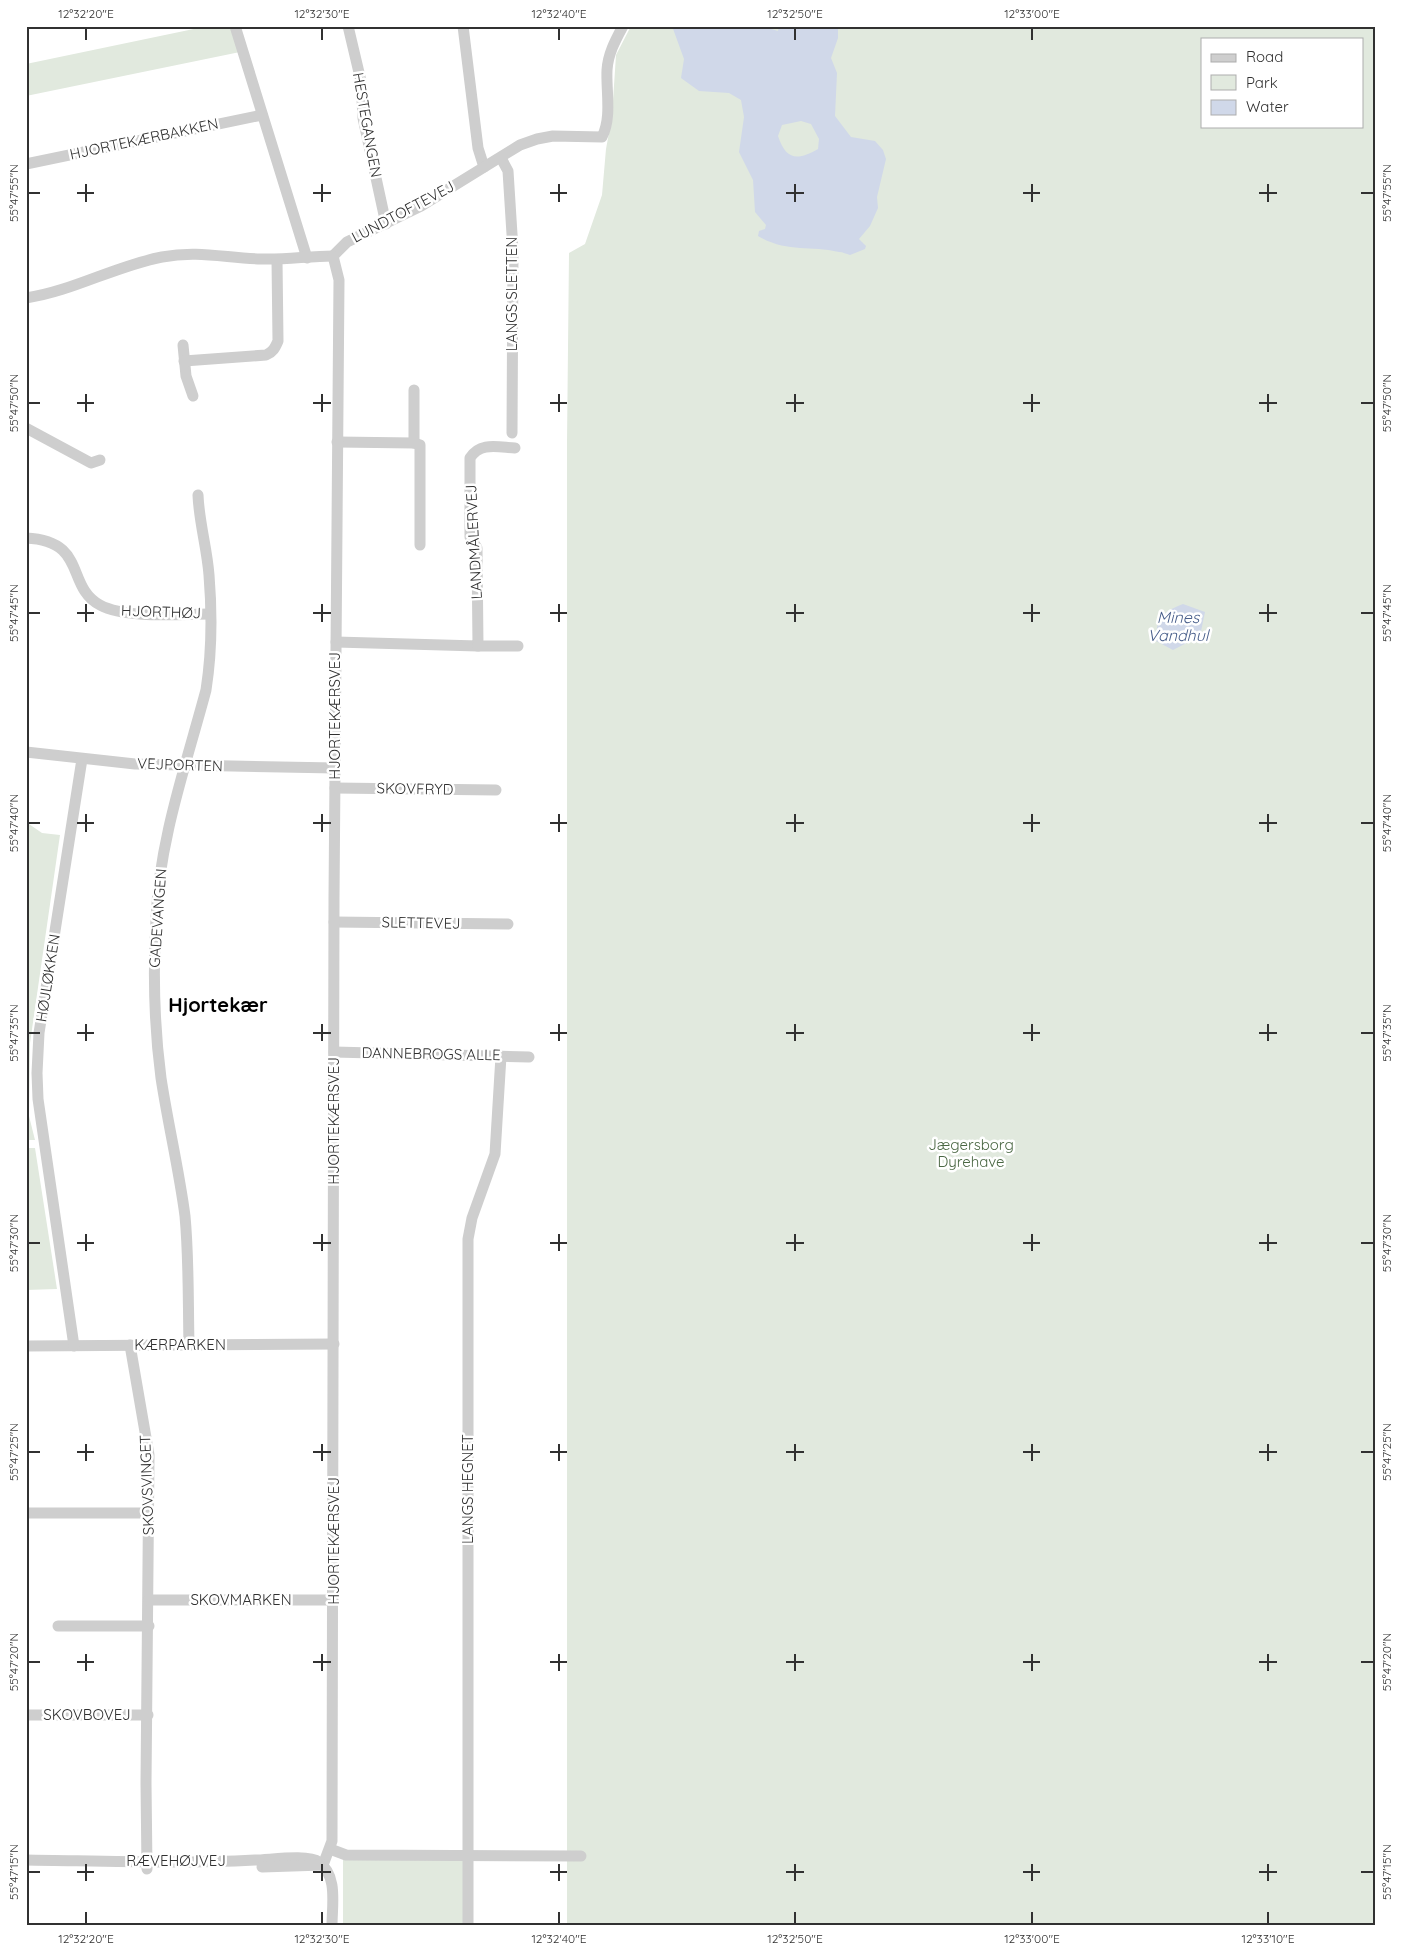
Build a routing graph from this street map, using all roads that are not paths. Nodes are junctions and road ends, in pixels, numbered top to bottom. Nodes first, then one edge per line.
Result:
1 (235, 26) edge
2 (348, 26) edge
3 (463, 26) edge
4 (623, 26) edge
5 (262, 115) junction
6 (501, 158) junction
7 (26, 164) edge
8 (484, 167) junction
9 (386, 224) junction
10 (333, 256) junction
11 (307, 258) junction
12 (277, 260) junction
13 (26, 298) edge
14 (183, 345) dead end
15 (184, 361) junction
16 (414, 390) dead end
17 (193, 396) dead end
18 (26, 428) edge
19 (512, 433) dead end
20 (337, 442) junction
21 (414, 443) junction
22 (514, 448) dead end
23 (100, 460) dead end
24 (198, 495) dead end
25 (26, 538) edge
26 (420, 545) dead end
27 (210, 614) junction
28 (336, 642) junction
29 (478, 646) junction
30 (518, 646) dead end
31 (26, 752) edge
32 (82, 759) junction
33 (186, 766) junction
34 (335, 768) junction
35 (334, 788) junction
36 (496, 790) dead end
37 (334, 922) junction
38 (508, 924) dead end
39 (334, 1052) junction
40 (501, 1056) junction
41 (529, 1056) dead end
42 (334, 1344) junction
43 (130, 1345) junction
44 (189, 1345) junction
45 (26, 1346) edge
46 (74, 1346) junction
47 (149, 1513) junction
48 (26, 1514) edge
49 (149, 1600) junction
50 (334, 1600) junction
51 (58, 1626) dead end
52 (148, 1626) junction
53 (148, 1715) junction
54 (26, 1716) edge
55 (330, 1849) junction
56 (468, 1856) junction
57 (581, 1856) dead end
58 (26, 1860) edge
59 (147, 1865) junction
60 (324, 1866) junction
61 (26, 1867) edge
62 (332, 1926) edge
63 (468, 1926) edge

1 - 5 street
2 - 9 street, HESTEGANGEN
3 - 8 street
4 - 6 street, LUNDTOFTEVEJ
5 - 7 street, HJORTEKÆRBAKKEN
5 - 11 street
6 - 8 street, LUNDTOFTEVEJ
6 - 19 street, LANGS SLETTEN
8 - 9 street, LUNDTOFTEVEJ
9 - 10 street, LUNDTOFTEVEJ
10 - 11 street
10 - 20 street, HJORTEKÆRSVEJ
11 - 12 street
12 - 13 street
12 - 15 street
14 - 15 street
15 - 17 street
16 - 21 street
18 - 23 street
20 - 21 street
20 - 28 street, HJORTEKÆRSVEJ
21 - 26 street
22 - 29 street, LANDMÅLERVEJ
24 - 27 street, GADEVANGEN
25 - 27 street, HJORTHØJ
27 - 33 street, GADEVANGEN
28 - 29 street
28 - 34 street, HJORTEKÆRSVEJ
29 - 30 street
31 - 32 street, VEJPORTEN
32 - 33 street, VEJPORTEN
32 - 46 street, HØJLØKKEN
33 - 34 street, VEJPORTEN
33 - 44 street, GADEVANGEN
34 - 35 street, HJORTEKÆRSVEJ
35 - 36 street, SKOVFRYD
35 - 37 street, HJORTEKÆRSVEJ
37 - 38 street, SLETTEVEJ
37 - 39 street, HJORTEKÆRSVEJ
39 - 40 street, DANNEBROGS ALLE
39 - 42 street, HJORTEKÆRSVEJ
40 - 41 street, DANNEBROGS ALLE
40 - 56 street, LANGS HEGNET
42 - 44 street, KÆRPARKEN
42 - 50 street, HJORTEKÆRSVEJ
43 - 44 street, KÆRPARKEN
43 - 46 street, KÆRPARKEN
43 - 47 street, SKOVSVINGET
45 - 46 street, KÆRPARKEN
47 - 48 street
47 - 49 street, SKOVSVINGET
49 - 50 street, SKOVMARKEN
49 - 52 street, SKOVSVINGET
50 - 55 street, HJORTEKÆRSVEJ
51 - 52 street
52 - 53 street, SKOVSVINGET
53 - 54 street, SKOVBOVEJ
53 - 59 street, SKOVSVINGET
55 - 56 street
55 - 60 street, HJORTEKÆRSVEJ
56 - 57 street
56 - 63 street, LANGS HEGNET
58 - 59 street, RÆVEHØJVEJ
59 - 60 street, RÆVEHØJVEJ
59 - 61 street, RÆVEHØJVEJ
60 - 62 street

